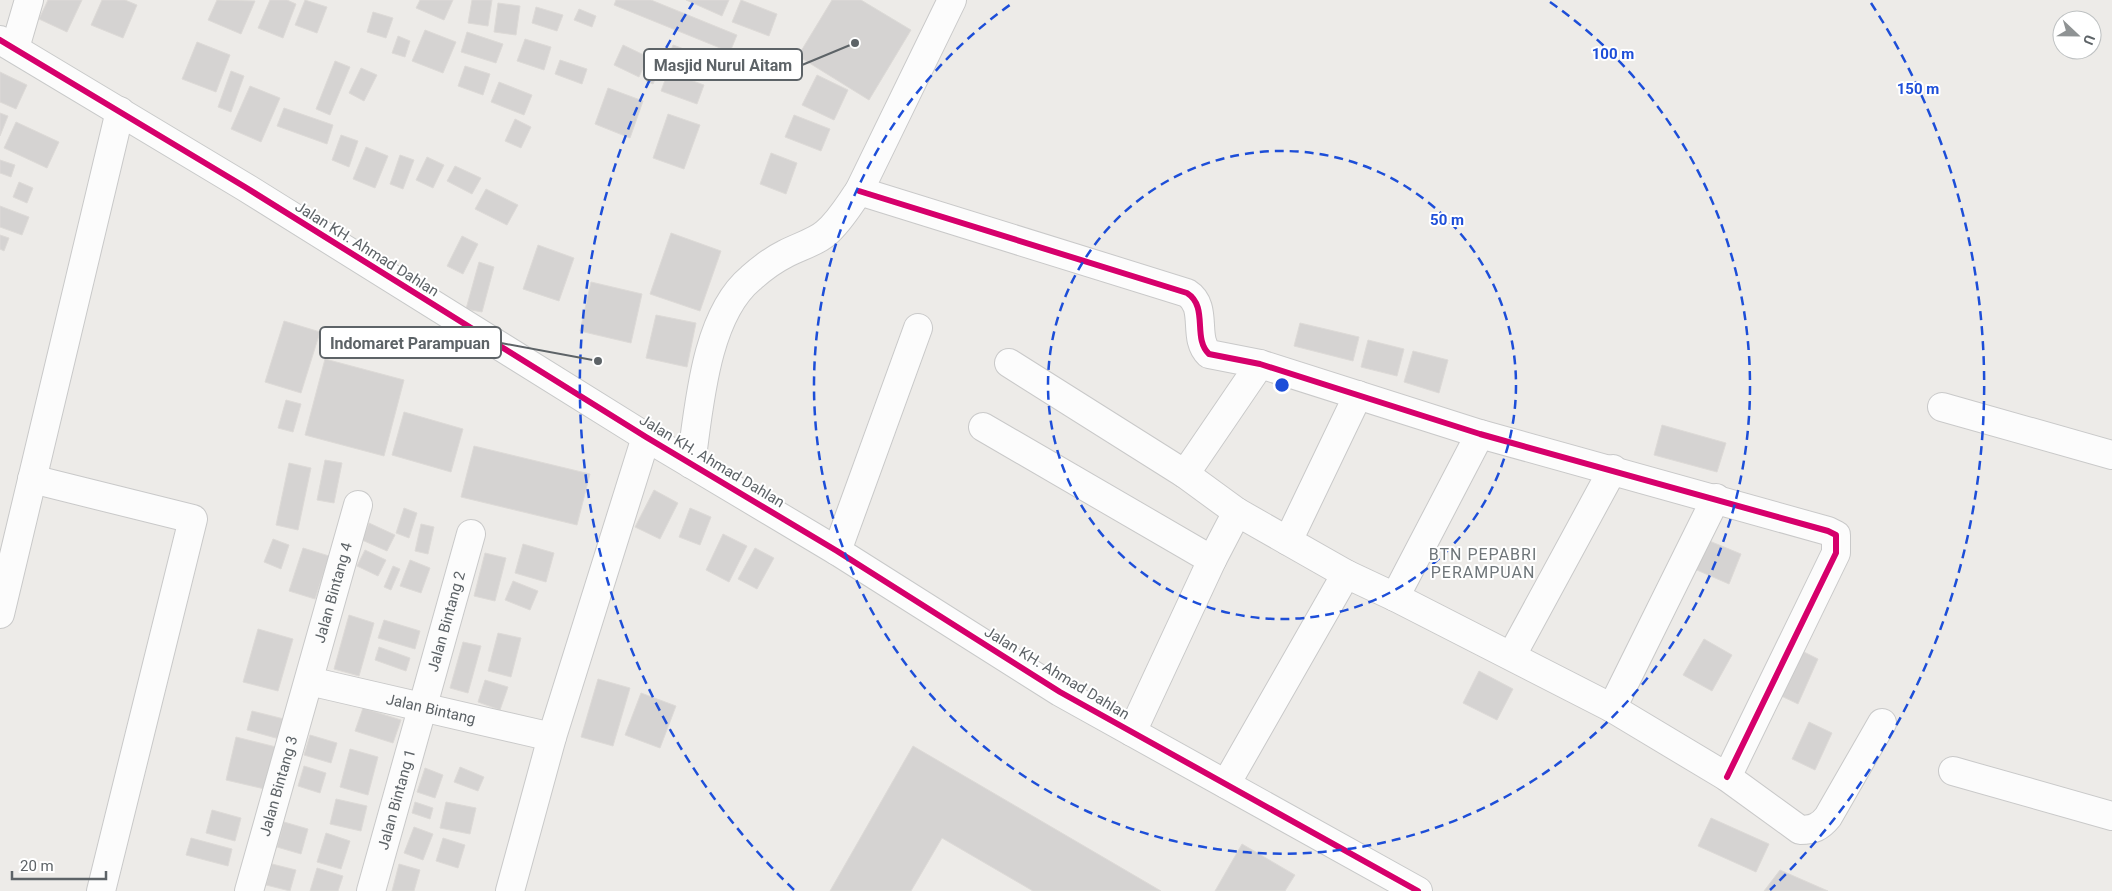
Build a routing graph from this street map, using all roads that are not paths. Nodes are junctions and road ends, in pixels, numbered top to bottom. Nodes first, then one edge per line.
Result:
1 (29, 0) edge
2 (952, 0) edge
3 (8, 44) edge
4 (120, 111) junction
5 (859, 191) junction
6 (918, 328) dead end
7 (1009, 363) dead end
8 (1260, 364) junction
9 (1358, 395) junction
10 (1942, 406) dead end
11 (983, 427) dead end
12 (1480, 434) junction
13 (646, 437) junction
14 (2112, 455) edge
15 (690, 464) junction
16 (1613, 469) junction
17 (1185, 474) junction
18 (32, 479) junction
19 (1716, 498) junction
20 (358, 505) dead end
21 (1237, 512) junction
22 (471, 534) dead end
23 (1288, 541) junction
24 (837, 551) junction
25 (1212, 560) junction
26 (1346, 574) junction
27 (1395, 597) junction
28 (0, 614) edge
29 (1512, 655) junction
30 (309, 681) junction
31 (1612, 708) junction
32 (424, 709) junction
33 (1882, 723) dead end
34 (1132, 732) junction
35 (552, 737) junction
36 (1953, 771) dead end
37 (1727, 777) junction
38 (1226, 784) junction
39 (2112, 816) edge
40 (101, 891) edge
41 (249, 891) edge
42 (371, 891) edge
43 (510, 891) edge
44 (1418, 891) edge

1 - 3 street
2 - 5 street
3 - 4 street, Jalan KH. Ahmad Dahlan
4 - 13 street, Jalan KH. Ahmad Dahlan
4 - 18 street
5 - 8 street
5 - 15 street
6 - 24 street
7 - 17 street
8 - 9 street
8 - 17 street
9 - 12 street
9 - 23 street
10 - 14 street
11 - 25 street
12 - 16 street
12 - 27 street
13 - 15 street, Jalan KH. Ahmad Dahlan
13 - 35 street
15 - 24 street, Jalan KH. Ahmad Dahlan
16 - 19 street
16 - 29 street
17 - 21 street
18 - 28 street
18 - 40 street
19 - 31 street
19 - 37 street
20 - 30 street, Jalan Bintang 4
21 - 23 street
21 - 25 street
22 - 32 street, Jalan Bintang 2
23 - 26 street
24 - 34 street, Jalan KH. Ahmad Dahlan
25 - 34 street
26 - 27 street
26 - 38 street
27 - 29 street
29 - 31 street
30 - 32 street, Jalan Bintang
30 - 41 street, Jalan Bintang 3
31 - 37 street
32 - 35 street, Jalan Bintang
32 - 42 street, Jalan Bintang 1
33 - 37 street
34 - 38 street, Jalan KH. Ahmad Dahlan
35 - 43 street
36 - 39 street
38 - 44 street, Jalan KH. Ahmad Dahlan

